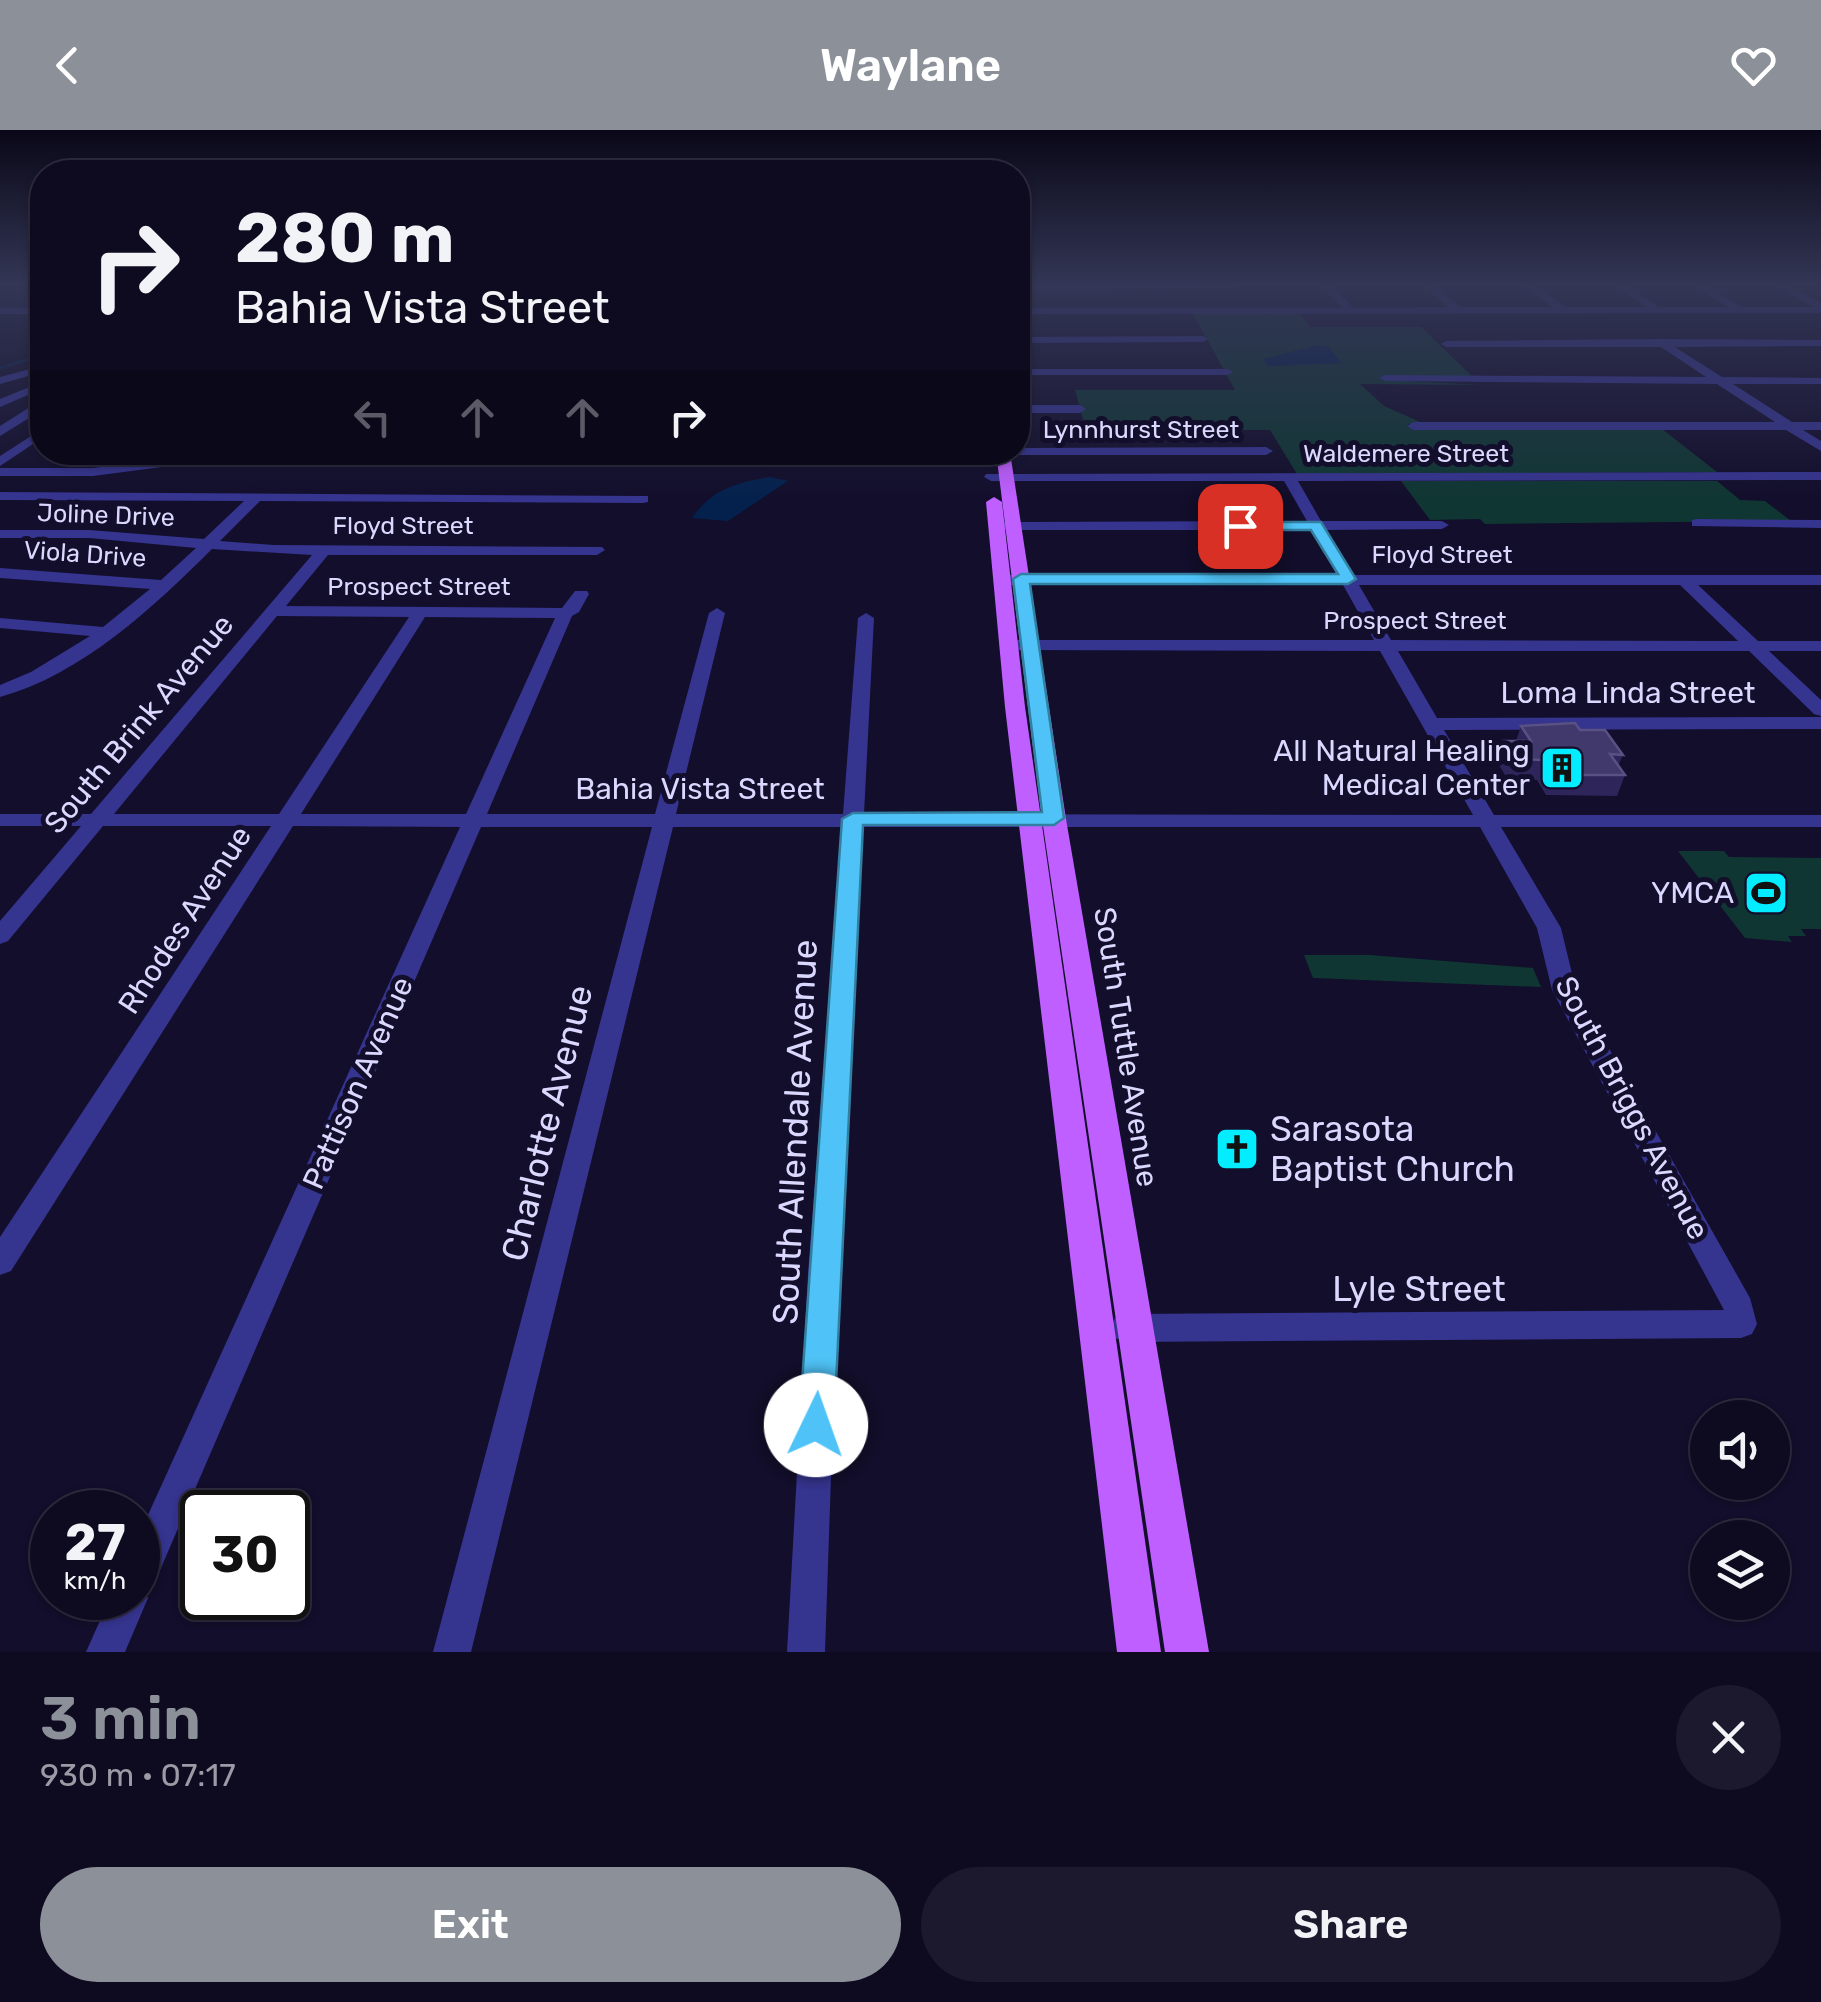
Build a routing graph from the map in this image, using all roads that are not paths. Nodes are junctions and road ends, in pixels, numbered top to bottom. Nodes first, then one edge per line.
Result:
1 (1683, 356) edge
2 (30, 372) edge
3 (1030, 372) edge
4 (1227, 372) dead end
5 (1384, 378) dead end
6 (0, 381) edge
7 (1821, 381) edge
8 (1721, 382) junction
9 (30, 391) edge
10 (0, 406) edge
11 (30, 407) edge
12 (1030, 409) edge
13 (1080, 409) dead end
14 (30, 414) edge
15 (1413, 426) dead end
16 (1789, 426) junction
17 (1821, 426) edge
18 (0, 432) edge
19 (30, 441) edge
20 (1821, 447) edge
21 (1266, 451) dead end
22 (1030, 452) edge
23 (0, 462) edge
24 (42, 465) edge
25 (89, 465) edge
26 (144, 465) edge
27 (993, 465) edge
28 (1001, 465) edge
29 (0, 472) edge
30 (32, 472) junction
31 (80, 472) junction
32 (1288, 476) junction
33 (1821, 476) edge
34 (999, 477) junction
35 (0, 496) edge
36 (257, 496) junction
37 (642, 498) dead end
38 (1697, 523) dead end
39 (1821, 524) edge
40 (1316, 525) junction
41 (1442, 525) dead end
42 (1006, 526) junction
43 (0, 534) edge
44 (210, 542) junction
45 (324, 550) junction
46 (597, 550) dead end
47 (0, 574) edge
48 (1012, 579) junction
49 (1348, 579) junction
50 (1821, 580) edge
51 (1685, 581) junction
52 (166, 585) junction
53 (573, 603) joint
54 (273, 611) junction
55 (422, 611) junction
56 (717, 613) dead end
57 (866, 618) dead end
58 (0, 624) edge
59 (104, 632) junction
60 (1020, 645) junction
61 (1388, 645) junction
62 (1752, 646) junction
63 (1821, 646) edge
64 (0, 692) edge
65 (1821, 710) edge
66 (1821, 723) edge
67 (1434, 724) junction
68 (1042, 818) junction
69 (475, 819) junction
70 (664, 819) junction
71 (853, 819) junction
72 (0, 820) edge
73 (98, 820) junction
74 (286, 820) junction
75 (1487, 820) junction
76 (1821, 821) edge
77 (0, 936) edge
78 (0, 1262) edge
79 (1740, 1324) joint
80 (1098, 1328) junction
81 (1137, 1328) junction
82 (160, 1528) edge
83 (119, 1620) edge
84 (105, 1652) edge
85 (452, 1652) edge
86 (806, 1652) edge
87 (1139, 1652) edge
88 (1187, 1652) edge

1 - 8 street
2 - 6 street
3 - 4 street
5 - 8 street
7 - 8 street
8 - 16 street
9 - 10 street
10 - 11 street
12 - 13 street
14 - 18 street
15 - 16 street
16 - 17 street
16 - 20 street
19 - 23 street
21 - 22 street, Lynnhurst Street
24 - 30 street
25 - 31 street
26 - 31 street
27 - 34 main road, South Tuttle Avenue
28 - 34 main road, South Tuttle Avenue
29 - 30 street
30 - 31 street
32 - 33 street, Waldemere Street
32 - 34 street, Waldemere Street
32 - 40 street, South Briggs Avenue
34 - 42 main road, South Tuttle Avenue
35 - 36 street
36 - 37 street
36 - 44 street
38 - 39 street
40 - 41 street
40 - 42 street
40 - 49 street, South Briggs Avenue
42 - 48 main road, South Tuttle Avenue
43 - 44 street, Joline Drive
44 - 45 street, Floyd Street
44 - 52 street
45 - 46 street, Floyd Street
45 - 54 street, South Brink Avenue
47 - 52 street, Viola Drive
48 - 49 street, Floyd Street
48 - 60 main road, South Tuttle Avenue
49 - 51 street, Floyd Street
49 - 61 street, South Briggs Avenue
50 - 51 street, Floyd Street
51 - 62 street
52 - 59 street
53 - 55 street, Prospect Street
53 - 69 street, Pattison Avenue
54 - 55 street, Prospect Street
54 - 73 street, South Brink Avenue
55 - 74 street, Rhodes Avenue
56 - 70 street, Charlotte Avenue
57 - 71 street, South Allendale Avenue
58 - 59 street
59 - 64 street
60 - 61 street, Prospect Street
60 - 68 main road, South Tuttle Avenue
61 - 62 street, Prospect Street
61 - 67 street, South Briggs Avenue
62 - 63 street, Prospect Street
62 - 65 street
66 - 67 street, Loma Linda Street
67 - 75 street, South Briggs Avenue
68 - 71 street, Bahia Vista Street
68 - 75 street, Bahia Vista Street
68 - 80 main road, South Tuttle Avenue
68 - 81 main road, South Tuttle Avenue
69 - 70 street, Bahia Vista Street
69 - 74 street, Bahia Vista Street
69 - 82 street, Pattison Avenue
70 - 71 street, Bahia Vista Street
70 - 85 street, Charlotte Avenue
71 - 86 street, South Allendale Avenue
72 - 73 street, Bahia Vista Street
73 - 74 street, Bahia Vista Street
73 - 77 street, South Brink Avenue
74 - 78 street, Rhodes Avenue
75 - 76 street, Bahia Vista Street
75 - 79 street, South Briggs Avenue
79 - 81 street, Lyle Street
80 - 81 street, Lyle Street
80 - 87 main road, South Tuttle Avenue
81 - 88 main road, South Tuttle Avenue
83 - 84 street

